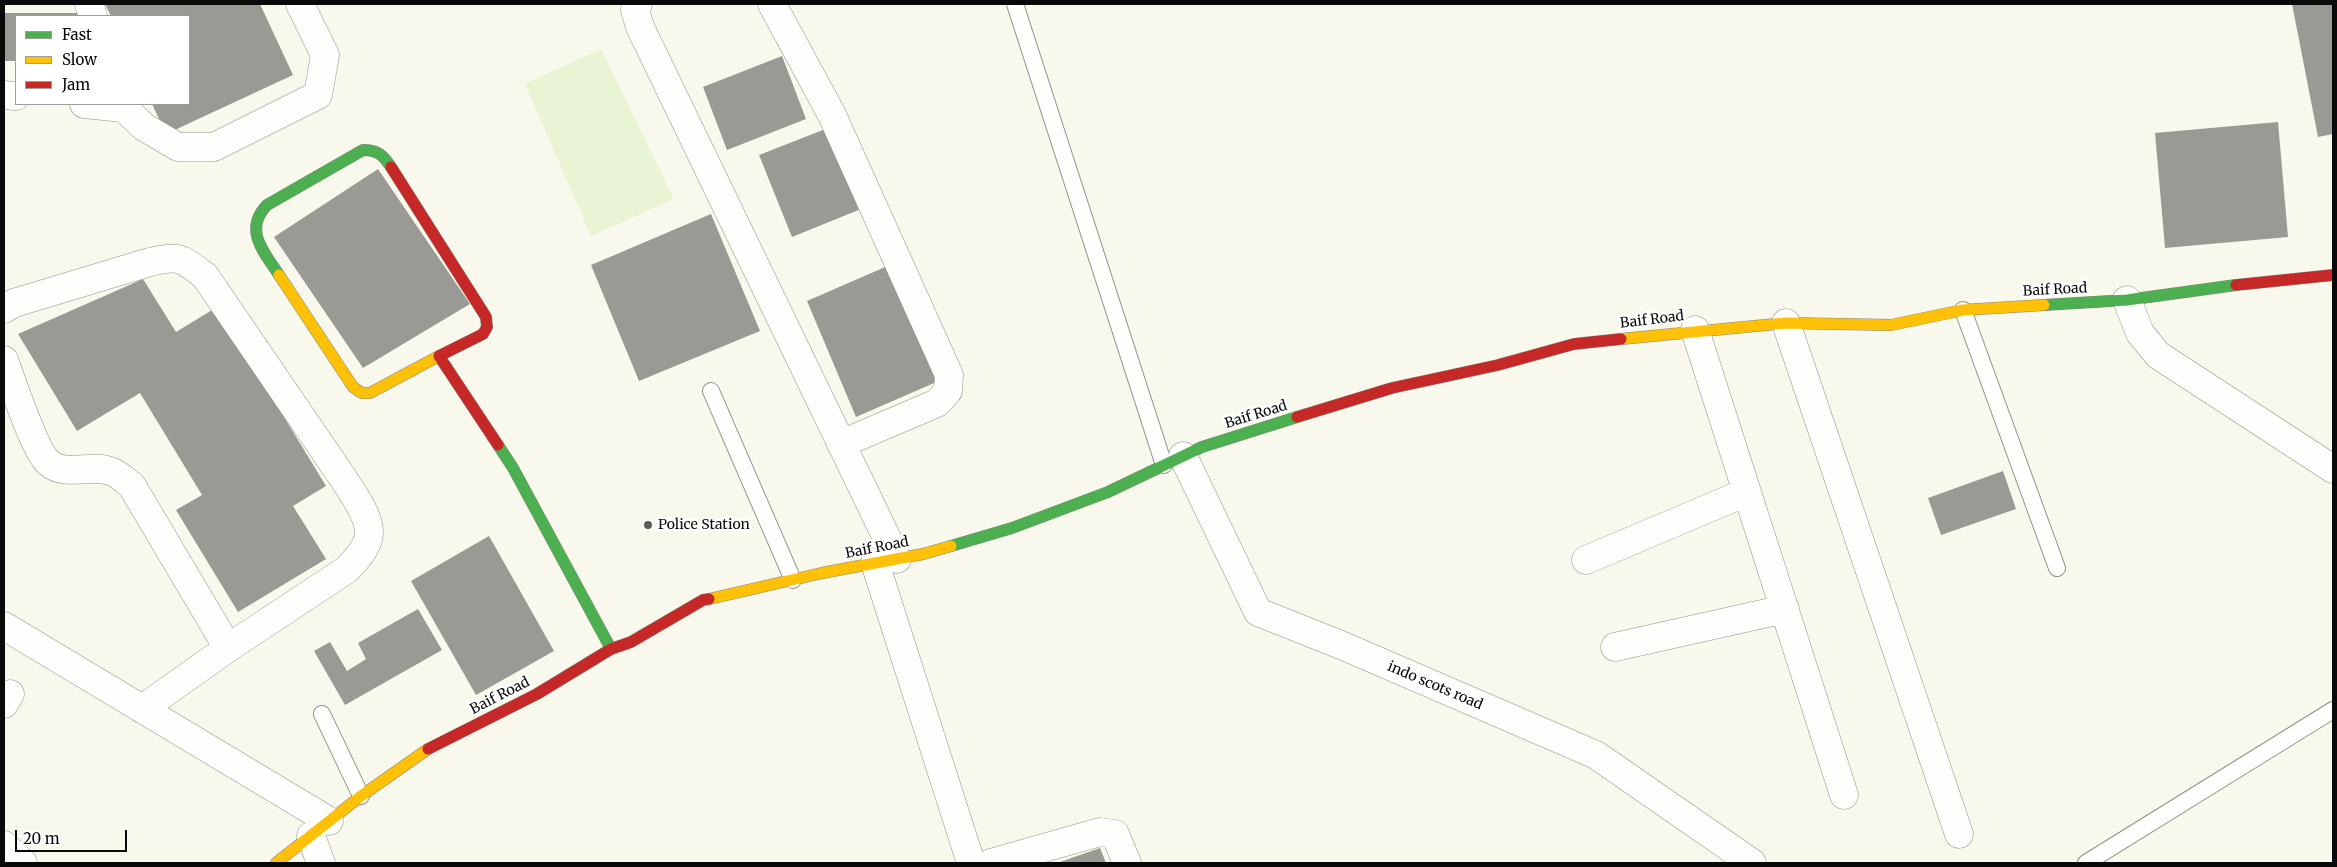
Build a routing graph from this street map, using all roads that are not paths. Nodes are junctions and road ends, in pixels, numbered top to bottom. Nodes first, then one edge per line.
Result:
1 (300, 4) edge
2 (638, 4) edge
3 (772, 4) edge
4 (1015, 4) edge
5 (104, 105) edge
6 (123, 106) edge
7 (2333, 276) edge
8 (2127, 300) junction
9 (4, 309) edge
10 (1963, 310) junction
11 (1786, 323) junction
12 (1695, 330) junction
13 (439, 356) junction
14 (4, 360) edge
15 (711, 390) dead end
16 (842, 444) junction
17 (1174, 461) junction
18 (2333, 469) edge
19 (1747, 492) junction
20 (1586, 560) dead end
21 (886, 561) junction
22 (2057, 568) dead end
23 (793, 580) junction
24 (1784, 609) junction
25 (4, 626) edge
26 (1615, 647) dead end
27 (228, 648) junction
28 (612, 648) junction
29 (142, 709) junction
30 (2333, 710) edge
31 (322, 714) dead end
32 (1844, 795) dead end
33 (360, 796) junction
34 (320, 828) junction
35 (1959, 834) dead end
36 (4, 845) edge
37 (23, 863) edge
38 (276, 863) edge
39 (321, 863) edge
40 (971, 863) edge
41 (992, 863) edge
42 (1127, 863) edge
43 (1752, 863) edge
44 (2086, 863) edge

1 - 6 street
2 - 16 street
3 - 16 street
4 - 17 lane
5 - 6 street
7 - 8 street, Baif Road
8 - 10 street, Baif Road
8 - 18 street
9 - 27 street
10 - 11 street, Baif Road
10 - 22 lane
11 - 12 street, Baif Road
11 - 35 street
12 - 17 street, Baif Road
12 - 19 street
13 - 13 street
13 - 28 street
14 - 27 street
15 - 23 lane
16 - 21 street
17 - 21 street, Baif Road
17 - 43 street, indo scots road
19 - 20 street
19 - 24 street
21 - 23 street, Baif Road
21 - 40 street
23 - 28 street, Baif Road
24 - 26 street
24 - 32 street
25 - 29 street
27 - 29 street
28 - 33 street, Baif Road
29 - 34 street
30 - 44 lane
31 - 33 lane
33 - 34 street, Baif Road
34 - 38 street, Baif Road
34 - 39 street
36 - 37 street
41 - 42 street

